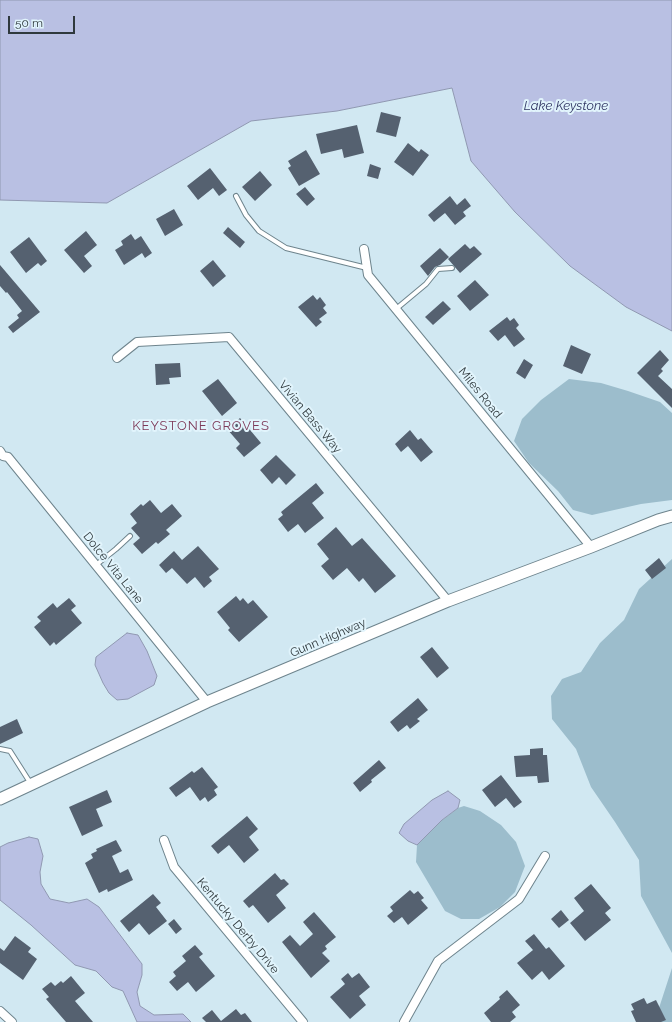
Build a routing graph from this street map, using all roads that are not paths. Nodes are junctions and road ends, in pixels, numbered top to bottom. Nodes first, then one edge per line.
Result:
1 (236, 196) dead end
2 (364, 249) dead end
3 (367, 268) junction
4 (452, 268) dead end
5 (396, 309) junction
6 (117, 358) dead end
7 (0, 451) edge
8 (672, 516) edge
9 (130, 536) dead end
10 (591, 547) junction
11 (96, 565) junction
12 (448, 602) junction
13 (206, 702) junction
14 (0, 749) edge
15 (31, 785) junction
16 (0, 799) edge
17 (164, 840) dead end
18 (545, 856) dead end
19 (0, 1011) edge
20 (12, 1022) edge
21 (303, 1022) edge
22 (404, 1022) edge

1 - 3 lane
2 - 3 street, Miles Road
3 - 5 street, Miles Road
4 - 5 lane
5 - 10 street, Miles Road
6 - 12 street, Vivian Bass Way
7 - 11 street, Dolce Vita Lane
8 - 10 main road, Gunn Highway
9 - 11 lane
10 - 12 main road, Gunn Highway
11 - 13 street, Dolce Vita Lane
12 - 13 main road, Gunn Highway
13 - 15 main road, Gunn Highway
14 - 15 lane
15 - 16 main road, Gunn Highway
17 - 21 street, Kentucky Derby Drive
18 - 22 street
19 - 20 street

